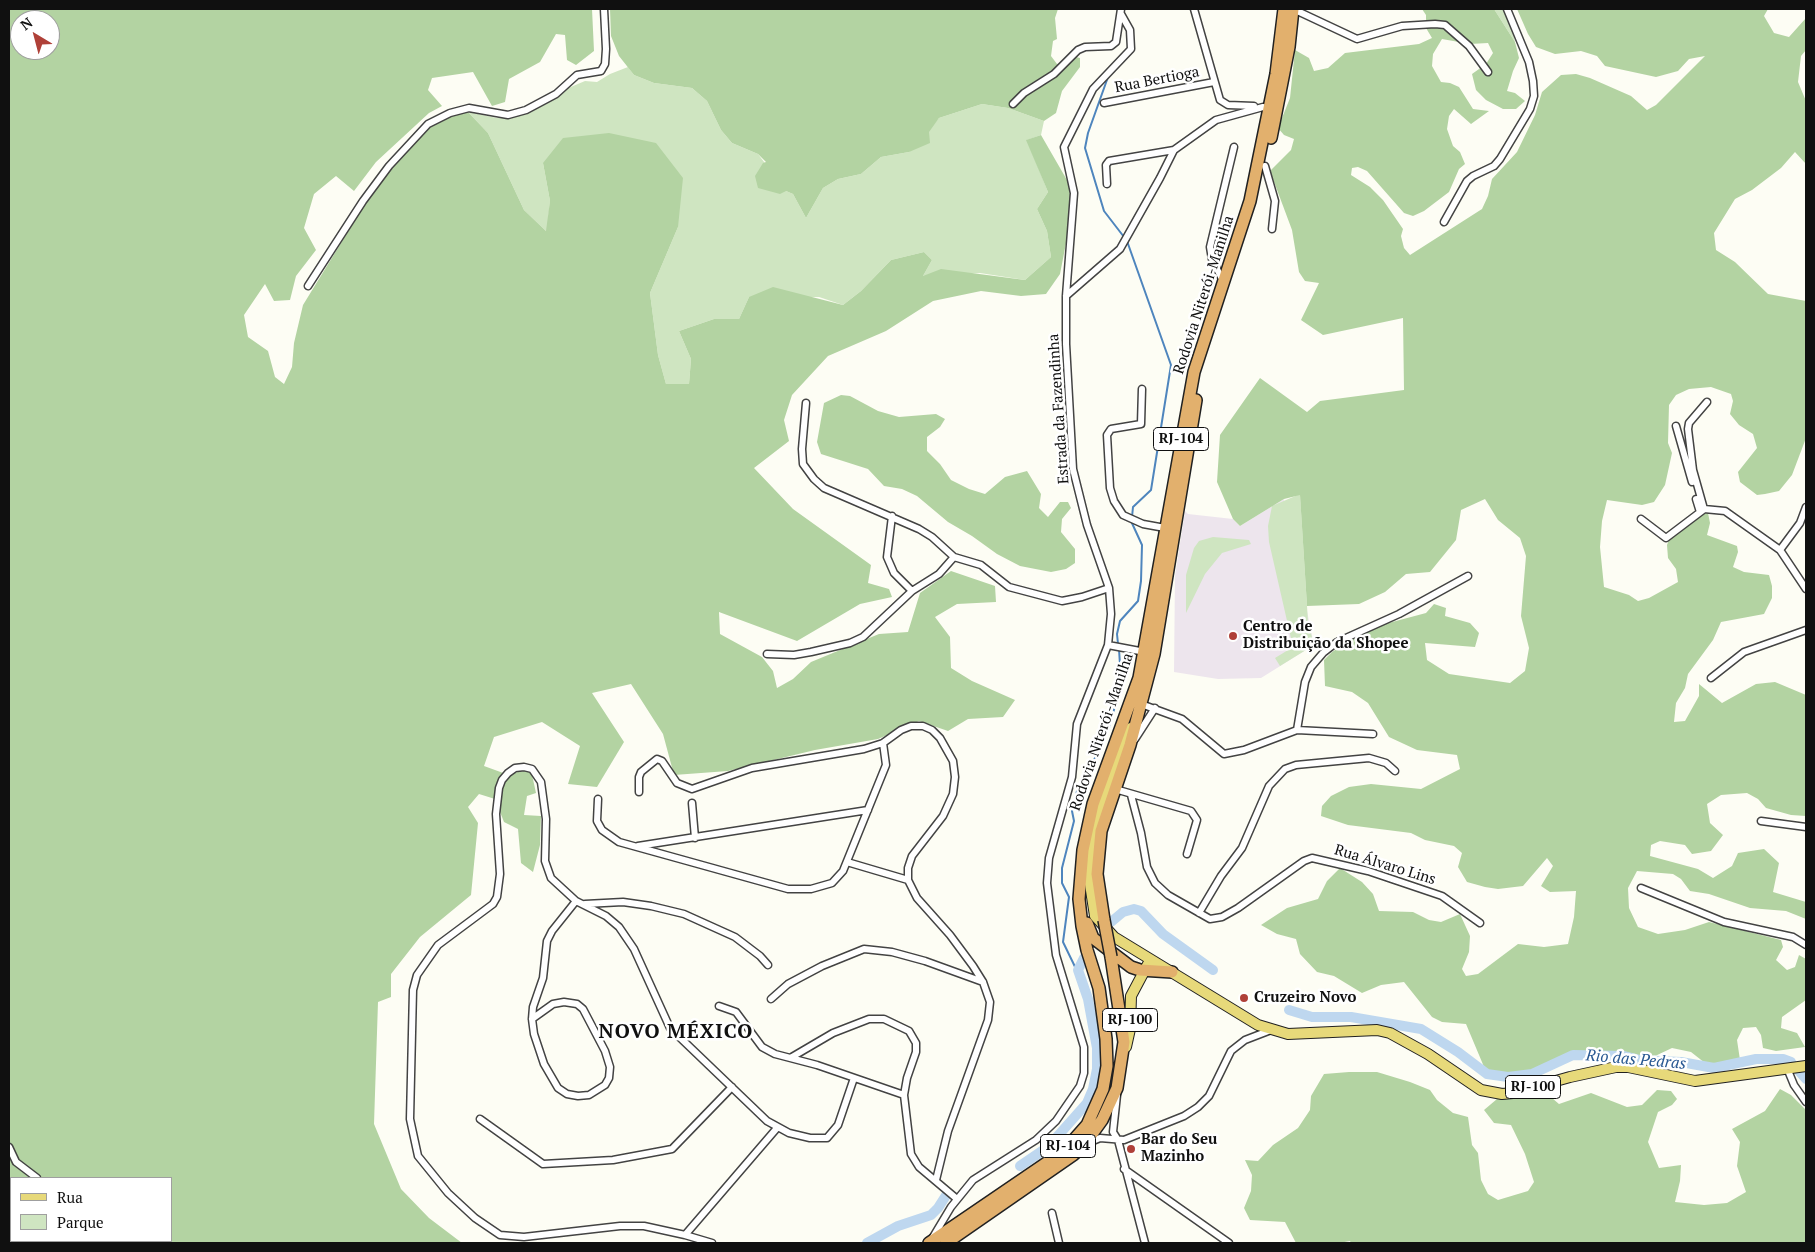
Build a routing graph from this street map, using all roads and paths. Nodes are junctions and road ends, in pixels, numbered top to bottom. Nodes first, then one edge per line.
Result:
1 (604, 9) edge
2 (1129, 9) edge
3 (1194, 9) edge
4 (1284, 9) edge
5 (1293, 9) edge
6 (1507, 9) edge
7 (1121, 11) edge
8 (1488, 72) dead end
9 (1214, 82) junction
10 (1089, 96) joint
11 (1104, 103) dead end
12 (1013, 104) dead end
13 (1266, 107) junction
14 (1234, 147) dead end
15 (1174, 150) junction
16 (1265, 166) junction
17 (1107, 184) dead end
18 (1444, 222) dead end
19 (1272, 229) dead end
20 (1224, 282) junction
21 (308, 286) dead end
22 (1066, 296) junction
23 (1142, 389) dead end
24 (1707, 402) dead end
25 (806, 403) dead end
26 (1676, 426) dead end
27 (1806, 507) edge
28 (1702, 511) junction
29 (892, 516) junction
30 (1641, 519) dead end
31 (1165, 528) junction
32 (1780, 550) junction
33 (954, 556) junction
34 (1468, 576) dead end
35 (1109, 588) junction
36 (1806, 589) edge
37 (912, 591) junction
38 (1806, 630) edge
39 (1111, 645) junction
40 (1145, 652) junction
41 (767, 654) dead end
42 (1711, 678) dead end
43 (1141, 704) junction
44 (1154, 708) junction
45 (1297, 730) junction
46 (1373, 734) dead end
47 (883, 743) junction
48 (1130, 745) junction
49 (1395, 771) dead end
50 (1114, 789) junction
51 (639, 792) dead end
52 (1131, 795) junction
53 (598, 800) dead end
54 (692, 803) dead end
55 (868, 810) junction
56 (1761, 821) dead end
57 (1806, 827) edge
58 (695, 838) junction
59 (634, 847) junction
60 (1187, 854) dead end
61 (847, 862) junction
62 (1080, 869) junction
63 (908, 880) junction
64 (1641, 888) dead end
65 (576, 901) junction
66 (584, 904) junction
67 (1199, 913) junction
68 (1480, 923) dead end
69 (1114, 937) junction
70 (1098, 942) junction
71 (1806, 945) edge
72 (1146, 956) junction
73 (768, 965) dead end
74 (1145, 970) junction
75 (1172, 972) junction
76 (983, 982) junction
77 (1138, 984) junction
78 (1099, 988) junction
79 (772, 999) dead end
80 (719, 1006) dead end
81 (532, 1019) junction
82 (1258, 1025) junction
83 (1273, 1031) junction
84 (1254, 1036) junction
85 (792, 1058) junction
86 (1123, 1058) junction
87 (1806, 1066) edge
88 (1787, 1068) junction
89 (854, 1078) junction
90 (732, 1087) junction
91 (1117, 1088) junction
92 (904, 1095) junction
93 (1806, 1102) edge
94 (480, 1119) dead end
95 (777, 1128) junction
96 (1118, 1140) junction
97 (1084, 1144) junction
98 (9, 1147) edge
99 (1124, 1169) junction
100 (36, 1177) edge
101 (936, 1180) junction
102 (957, 1199) junction
103 (1052, 1213) dead end
104 (685, 1234) junction
105 (712, 1243) edge
106 (930, 1243) edge
107 (946, 1243) edge
108 (1059, 1243) edge
109 (1144, 1243) edge
110 (1230, 1243) edge

1 - 21 street
2 - 7 street
3 - 9 street
4 - 13 highway, Rodovia Niterói-Manilha / RJ-104
5 - 8 street
5 - 16 highway, Rodovia Niterói-Manilha / RJ-104
6 - 18 street
7 - 10 street, Rua Bertioga
7 - 12 street
9 - 11 street, Rua Bertioga
9 - 13 street
10 - 22 street, Estrada da Fazendinha
13 - 15 street
13 - 20 highway, Rodovia Niterói-Manilha / RJ-104
14 - 20 street
15 - 17 street
15 - 22 street
16 - 19 street
16 - 43 highway, Rodovia Niterói-Manilha / RJ-104
20 - 31 highway, Rodovia Niterói-Manilha / RJ-104
22 - 35 street, Estrada da Fazendinha
23 - 31 street
24 - 28 street
25 - 29 street
26 - 28 street
27 - 32 street
28 - 30 street
28 - 32 street
29 - 33 street
29 - 37 street
31 - 40 highway, Rodovia Niterói-Manilha / RJ-104
32 - 36 street
33 - 35 street
33 - 37 street
34 - 45 street
35 - 39 street, Estrada da Fazendinha
37 - 41 street
38 - 42 street
39 - 40 street
39 - 102 street, Estrada da Fazendinha
40 - 62 highway, Rodovia Niterói-Manilha / RJ-104
43 - 44 street
43 - 48 highway, Rodovia Niterói-Manilha / RJ-104
43 - 69 main road
44 - 45 street
44 - 48 street
45 - 46 street
47 - 51 street
47 - 55 street
47 - 63 street
48 - 50 highway, Rodovia Niterói-Manilha / RJ-104
49 - 67 street
50 - 52 street
50 - 86 highway, Rodovia Niterói-Manilha / RJ-104, bridge
52 - 60 street
52 - 67 street, Rua Álvaro Lins
53 - 59 street
54 - 58 street
55 - 58 street
55 - 61 street
56 - 57 street
58 - 59 street
59 - 61 street
61 - 63 street
62 - 70 highway
62 - 78 highway, Rodovia Niterói-Manilha / RJ-104
63 - 76 street
64 - 71 street
65 - 66 street
65 - 81 street
65 - 104 street
66 - 73 street
66 - 90 street
67 - 68 street, Rua Álvaro Lins
69 - 70 highway
69 - 72 main road, RJ-100
70 - 74 highway
70 - 78 highway
72 - 74 main road
72 - 75 main road, RJ-100
74 - 75 highway
74 - 77 main road
75 - 77 main road
75 - 82 main road, RJ-100
76 - 79 street
76 - 101 street
77 - 86 main road, RJ-100
78 - 106 highway, Rodovia Niterói-Manilha / RJ-104
80 - 85 street
81 - 81 street
82 - 83 main road, RJ-100
82 - 84 street
83 - 84 street
83 - 88 main road, RJ-100
84 - 96 street
85 - 89 street
85 - 92 street
86 - 91 highway, Rodovia Niterói-Manilha / RJ-104
87 - 88 main road, RJ-100
88 - 93 street
89 - 92 street
89 - 95 street
90 - 94 street
90 - 95 street
91 - 96 street
91 - 97 highway, Rodovia Niterói-Manilha / RJ-104
92 - 101 street
95 - 104 street
96 - 97 street
96 - 99 street
97 - 107 highway, Rodovia Niterói-Manilha / RJ-104
98 - 100 street
99 - 109 street
99 - 110 street
101 - 102 street
102 - 106 street, Estrada da Fazendinha
103 - 108 street
104 - 105 street

